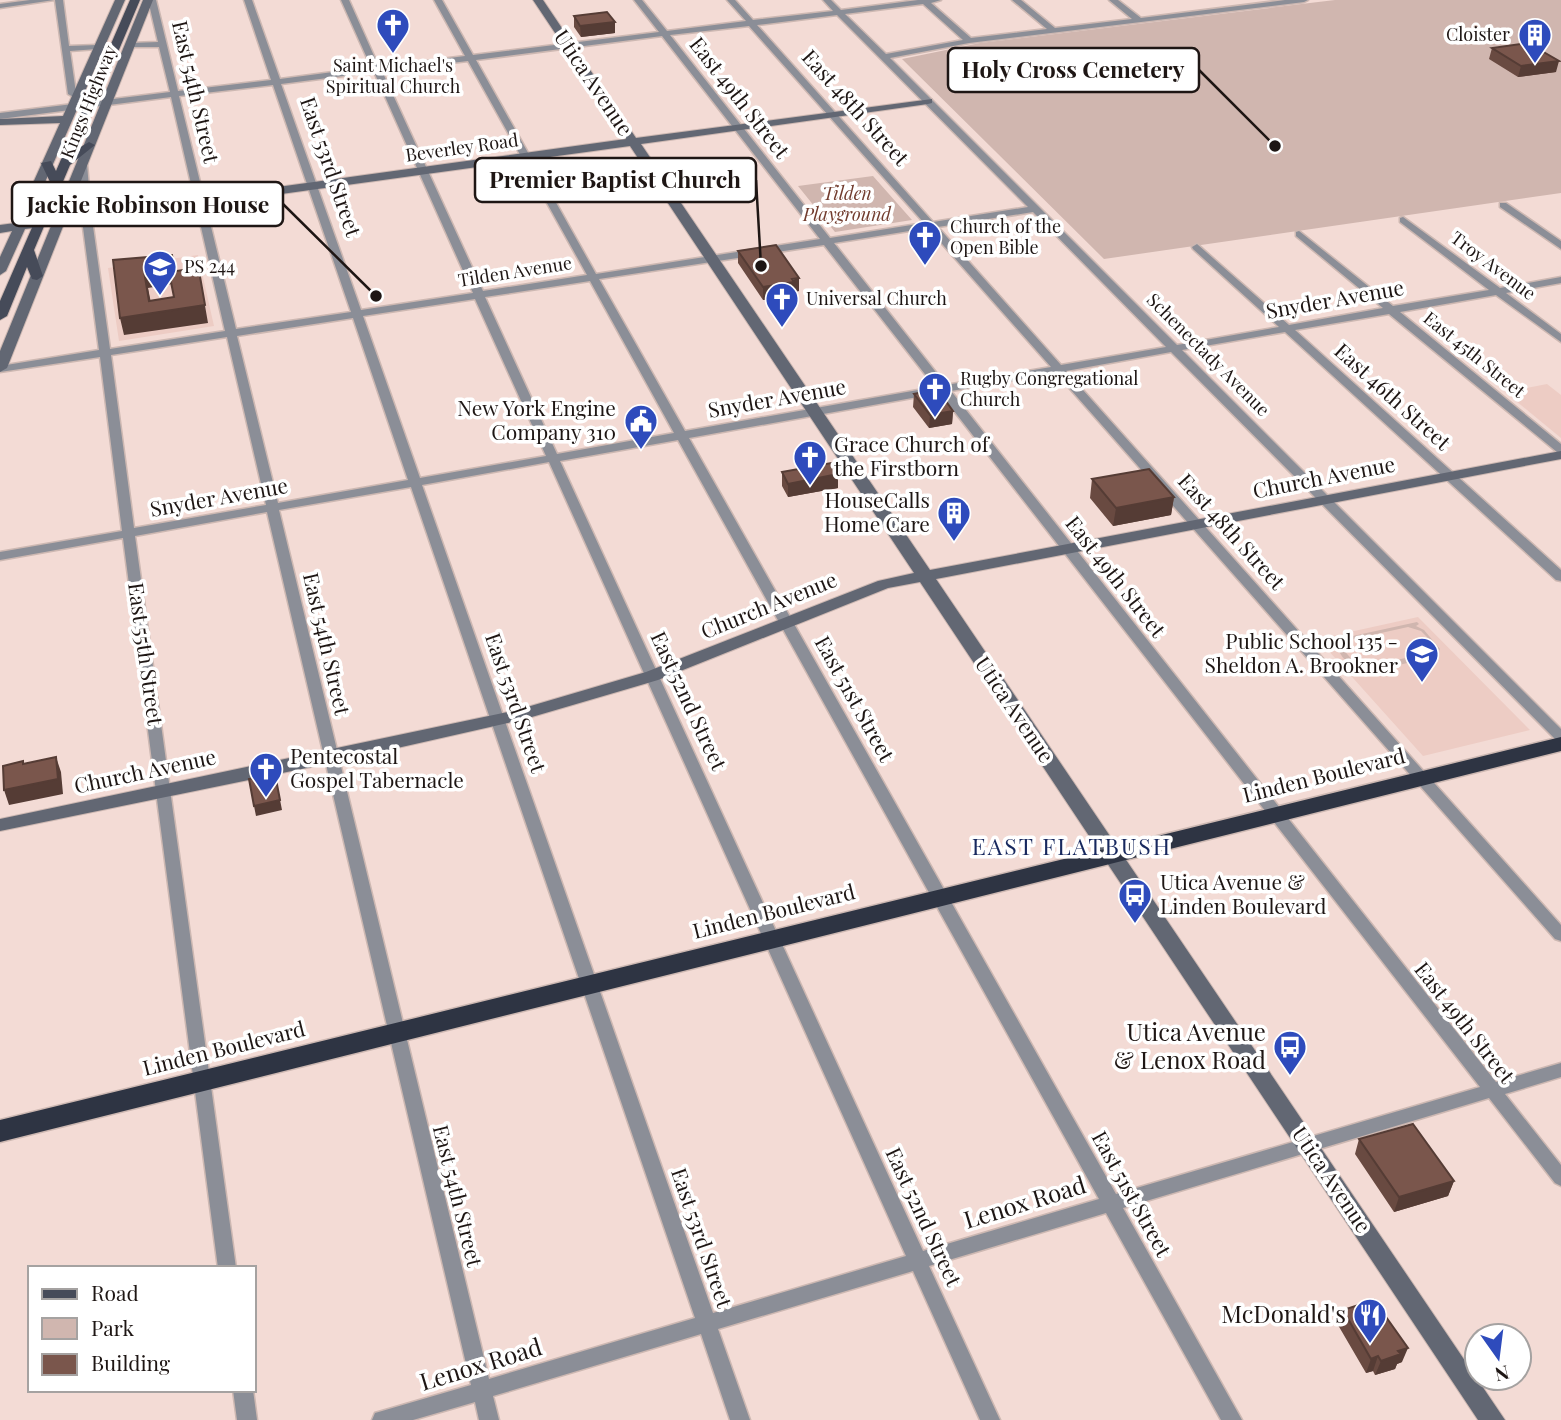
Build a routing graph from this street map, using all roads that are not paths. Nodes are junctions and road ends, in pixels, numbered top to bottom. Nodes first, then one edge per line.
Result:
1 (50, 0) edge
2 (59, 0) edge
3 (120, 0) edge
4 (135, 0) edge
5 (150, 0) edge
6 (248, 0) edge
7 (345, 0) edge
8 (438, 0) edge
9 (538, 0) edge
10 (638, 0) edge
11 (730, 0) edge
12 (827, 0) edge
13 (937, 0) edge
14 (1016, 0) edge
15 (1113, 0) edge
16 (1209, 0) edge
17 (1303, 0) edge
18 (924, 1) edge
19 (0, 6) edge
20 (1223, 10) junction
21 (839, 12) junction
22 (1139, 20) junction
23 (751, 23) junction
24 (1053, 30) junction
25 (664, 34) junction
26 (968, 41) junction
27 (162, 44) junction
28 (115, 45) junction
29 (131, 45) junction
30 (568, 46) junction
31 (97, 47) junction
32 (66, 49) junction
33 (884, 57) junction
34 (470, 58) junction
35 (125, 60) junction
36 (376, 69) junction
37 (276, 82) junction
38 (174, 95) junction
39 (75, 102) junction
40 (928, 102) junction
41 (107, 103) junction
42 (88, 106) junction
43 (832, 115) junction
44 (0, 116) edge
45 (66, 119) junction
46 (0, 122) edge
47 (737, 128) junction
48 (633, 142) junction
49 (89, 145) junction
50 (526, 157) junction
51 (67, 162) junction
52 (47, 163) junction
53 (82, 164) junction
54 (422, 171) junction
55 (57, 185) junction
56 (312, 186) junction
57 (199, 202) junction
58 (1503, 205) dead end
59 (1035, 209) junction
60 (87, 217) junction
61 (59, 220) junction
62 (1403, 220) dead end
63 (40, 223) junction
64 (930, 225) junction
65 (20, 226) junction
66 (0, 229) edge
67 (1299, 234) dead end
68 (827, 242) junction
69 (1561, 246) edge
70 (1197, 247) dead end
71 (28, 250) junction
72 (711, 259) junction
73 (0, 271) edge
74 (37, 276) junction
75 (592, 278) junction
76 (1561, 279) edge
77 (14, 282) junction
78 (1497, 291) junction
79 (0, 293) edge
80 (478, 295) junction
81 (1390, 309) junction
82 (356, 314) junction
83 (0, 316) edge
84 (1287, 328) junction
85 (230, 333) junction
86 (1561, 339) edge
87 (1174, 348) junction
88 (105, 353) junction
89 (0, 368) edge
90 (1059, 369) junction
91 (943, 389) junction
92 (814, 412) junction
93 (681, 436) junction
94 (1561, 453) edge
95 (552, 458) junction
96 (1450, 477) junction
97 (415, 483) junction
98 (1325, 500) junction
99 (272, 508) junction
100 (1197, 525) junction
101 (129, 533) junction
102 (1069, 549) junction
103 (0, 556) edge
104 (925, 576) junction
105 (1561, 577) edge
106 (786, 623) junction
107 (652, 676) junction
108 (497, 720) junction
109 (1561, 737) edge
110 (1561, 744) edge
111 (331, 757) junction
112 (1422, 779) junction
113 (164, 792) junction
114 (1276, 815) junction
115 (0, 825) edge
116 (1112, 856) junction
117 (939, 898) junction
118 (1561, 935) edge
119 (771, 940) junction
120 (589, 985) junction
121 (396, 1033) junction
122 (1561, 1070) edge
123 (202, 1081) junction
124 (1492, 1090) junction
125 (0, 1131) edge
126 (1308, 1145) junction
127 (1561, 1178) edge
128 (1111, 1203) junction
129 (918, 1260) junction
130 (227, 1266) edge
131 (707, 1324) junction
132 (482, 1390) junction
133 (243, 1392) edge
134 (247, 1420) edge
135 (382, 1420) edge
136 (489, 1420) edge
137 (740, 1420) edge
138 (990, 1420) edge
139 (1231, 1420) edge
140 (1492, 1420) edge

1 - 19 street
2 - 32 street
3 - 31 main road, Kings Highway
4 - 28 main road, Kings Highway
5 - 27 street, East 54th Street
5 - 29 main road, Kings Highway
6 - 37 street, East 53rd Street
7 - 36 street, East 52nd Street
8 - 34 street, East 51st Street
9 - 30 main road, Utica Avenue
10 - 25 street, East 49th Street
11 - 23 street, East 48th Street
12 - 21 street, Schenectady Avenue
13 - 18 street
14 - 24 street
15 - 22 street
16 - 20 street
17 - 20 street
18 - 21 street
18 - 26 street
20 - 22 street
21 - 23 street
21 - 33 street, Schenectady Avenue
22 - 24 street
23 - 25 street
23 - 43 street, East 48th Street
24 - 26 street
25 - 30 street
25 - 47 street, East 49th Street
26 - 33 street
27 - 29 street, Kings Highway
27 - 38 street, East 54th Street
28 - 35 main road
28 - 42 main road, Kings Highway
29 - 35 main road, Kings Highway
30 - 34 street
30 - 48 main road, Utica Avenue
31 - 32 street, Kings Highway
31 - 39 main road, Kings Highway
32 - 39 street
33 - 40 street, Schenectady Avenue
34 - 36 street
34 - 50 street, East 51st Street
35 - 41 main road, Kings Highway
36 - 37 street
36 - 54 street, East 52nd Street
37 - 38 street
37 - 56 street, East 53rd Street
38 - 41 street
38 - 57 street, East 54th Street
39 - 42 street
39 - 44 street
39 - 45 main road, Kings Highway
40 - 43 main road, Beverley Road
40 - 59 street, Schenectady Avenue
41 - 42 street
41 - 49 main road, Kings Highway
42 - 51 main road, Kings Highway
43 - 47 main road, Beverley Road
43 - 64 street, East 48th Street
45 - 46 main road
45 - 52 main road, Kings Highway
47 - 48 main road, Beverley Road
47 - 68 street, East 49th Street
48 - 50 main road, Beverley Road
48 - 72 main road, Utica Avenue
49 - 51 main road
49 - 53 main road, Kings Highway
50 - 54 main road, Beverley Road
50 - 75 street, East 51st Street
51 - 55 main road, Kings Highway
52 - 55 main road
52 - 65 main road, Kings Highway
53 - 60 street, East 55th Street
53 - 61 main road, Kings Highway
54 - 56 main road, Beverley Road
54 - 80 street, East 52nd Street
55 - 63 main road, Kings Highway
56 - 57 main road, Beverley Road
56 - 82 street, East 53rd Street
57 - 60 main road, Beverley Road
57 - 85 street, East 54th Street
58 - 69 street
59 - 64 street, Tilden Avenue
59 - 87 street, Schenectady Avenue
60 - 61 main road, Beverley Road
60 - 88 street, East 55th Street
61 - 63 main road, Beverley Road
61 - 74 main road, Kings Highway
62 - 78 street, Troy Avenue
63 - 65 main road, Beverley Road
63 - 71 main road, Kings Highway
64 - 68 street, Tilden Avenue
64 - 90 street, East 48th Street
65 - 66 main road, Beverley Road
65 - 73 main road, Kings Highway
67 - 81 street, East 45th Street
68 - 72 street, Tilden Avenue
68 - 91 street, East 49th Street
70 - 84 street, East 46th Street
71 - 74 main road
71 - 77 main road, Kings Highway
72 - 75 street, Tilden Avenue
72 - 92 main road, Utica Avenue
74 - 89 main road, Kings Highway
75 - 80 street, Tilden Avenue
75 - 93 street, East 51st Street
76 - 78 street, Snyder Avenue
77 - 79 main road
77 - 83 main road, Kings Highway
78 - 81 street, Snyder Avenue
78 - 86 street, Troy Avenue
80 - 82 street, Tilden Avenue
80 - 95 street, East 52nd Street
81 - 84 street, Snyder Avenue
81 - 94 street, East 45th Street
82 - 85 street, Tilden Avenue
82 - 97 street, East 53rd Street
84 - 87 street, Snyder Avenue
84 - 96 street, East 46th Street
85 - 88 street, Tilden Avenue
85 - 99 street, East 54th Street
87 - 90 street, Snyder Avenue
87 - 98 street, Schenectady Avenue
88 - 89 street, Tilden Avenue
88 - 101 street, East 55th Street
90 - 91 street, Snyder Avenue
90 - 100 street, East 48th Street
91 - 92 street, Snyder Avenue
91 - 102 street, East 49th Street
92 - 93 street, Snyder Avenue
92 - 104 main road, Utica Avenue
93 - 95 street, Snyder Avenue
93 - 106 street, East 51st Street
94 - 96 main road, Church Avenue
95 - 97 street, Snyder Avenue
95 - 107 street, East 52nd Street
96 - 98 main road, Church Avenue
96 - 105 street, East 46th Street
97 - 99 street, Snyder Avenue
97 - 108 street, East 53rd Street
98 - 100 main road, Church Avenue
98 - 109 street, Schenectady Avenue
99 - 101 street, Snyder Avenue
99 - 111 street, East 54th Street
100 - 102 main road, Church Avenue
100 - 112 street, East 48th Street
101 - 103 street, Snyder Avenue
101 - 113 street, East 55th Street
102 - 104 main road, Church Avenue
102 - 114 street, East 49th Street
104 - 106 main road, Church Avenue
104 - 116 main road, Utica Avenue
106 - 107 main road, Church Avenue
106 - 117 street, East 51st Street
107 - 108 main road, Church Avenue
107 - 119 street, East 52nd Street
108 - 111 main road, Church Avenue
108 - 120 street, East 53rd Street
110 - 112 highway, Linden Boulevard
111 - 113 main road, Church Avenue
111 - 121 street, East 54th Street
112 - 114 highway, Linden Boulevard
112 - 118 street, East 48th Street
113 - 115 main road, Church Avenue
113 - 123 street, East 55th Street
114 - 116 highway, Linden Boulevard
114 - 124 street, East 49th Street
116 - 117 highway, Linden Boulevard
116 - 126 main road, Utica Avenue
117 - 119 highway, Linden Boulevard
117 - 128 street, East 51st Street
119 - 120 highway, Linden Boulevard
119 - 129 street, East 52nd Street
120 - 121 highway, Linden Boulevard
120 - 131 street, East 53rd Street
121 - 123 highway, Linden Boulevard
121 - 132 street, East 54th Street
122 - 124 street, Lenox Road
123 - 125 highway, Linden Boulevard
123 - 130 street, East 55th Street
124 - 126 street, Lenox Road
124 - 127 street, East 49th Street
126 - 128 street, Lenox Road
126 - 140 main road, Utica Avenue
128 - 129 street, Lenox Road
128 - 139 street, East 51st Street
129 - 131 street, Lenox Road
129 - 138 street, East 52nd Street
131 - 132 street, Lenox Road
131 - 137 street, East 53rd Street
132 - 135 street, Lenox Road
132 - 136 street, East 54th Street
133 - 134 street

